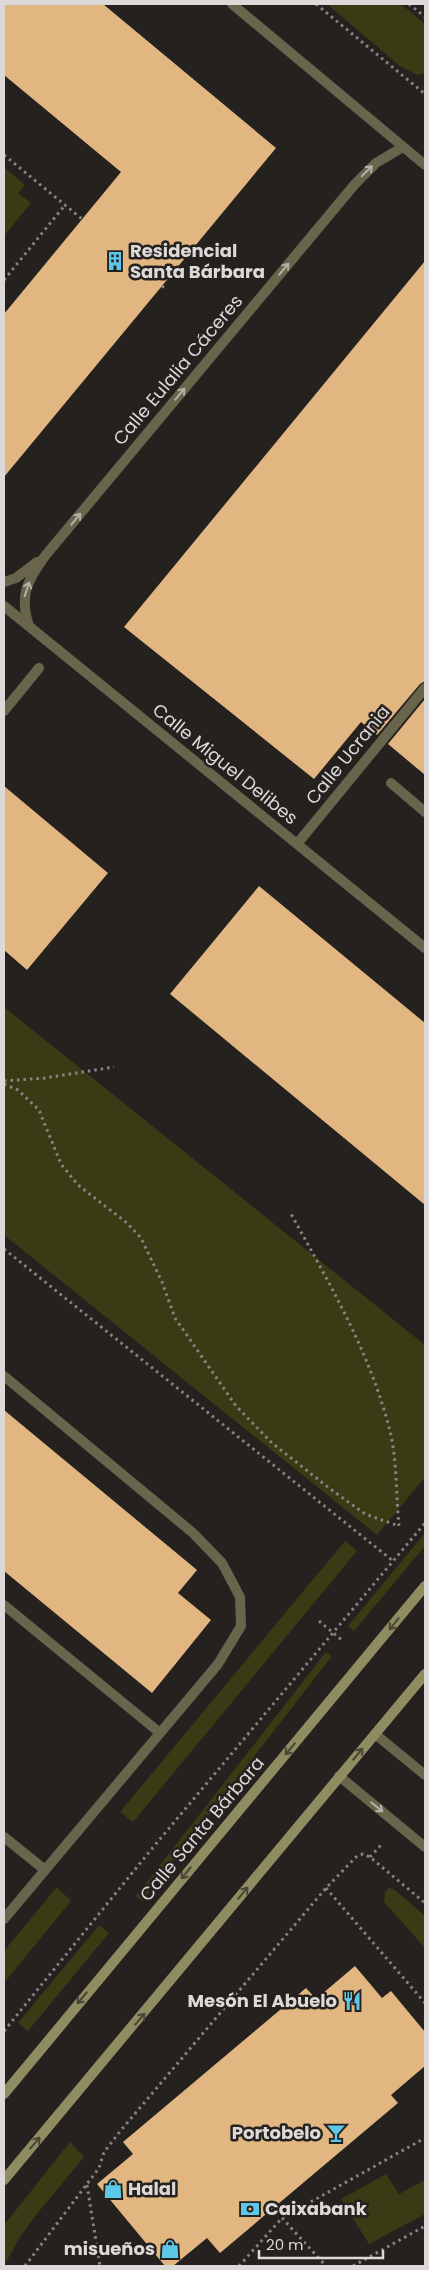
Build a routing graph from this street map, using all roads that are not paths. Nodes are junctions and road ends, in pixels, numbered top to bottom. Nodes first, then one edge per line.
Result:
1 (232, 4) edge
2 (404, 146) junction
3 (425, 164) edge
4 (45, 556) junction
5 (4, 582) edge
6 (4, 606) edge
7 (29, 626) junction
8 (39, 668) dead end
9 (425, 688) edge
10 (4, 711) edge
11 (391, 783) dead end
12 (425, 812) edge
13 (297, 844) junction
14 (425, 948) edge
15 (4, 1376) edge
16 (425, 1586) edge
17 (4, 1605) edge
18 (425, 1674) edge
19 (160, 1733) junction
20 (375, 1734) junction
21 (340, 1776) junction
22 (425, 1776) edge
23 (4, 1837) edge
24 (425, 1847) edge
25 (45, 1870) junction
26 (4, 1919) edge
27 (4, 2094) edge
28 (4, 2180) edge

1 - 2 street
2 - 3 street
4 -> 2 street, Calle Eulalia Cáceres
4 - 5 street, Calle Eulalia Cáceres
7 -> 4 street, Calle Eulalia Cáceres
6 - 7 street, Calle Miguel Delibes
7 - 13 street, Calle Miguel Delibes
8 - 10 street
9 - 13 street, Calle Ucrania
11 - 12 street
13 - 14 street, Calle Miguel Delibes
15 - 19 street
16 -> 27 main road, Calle Santa Bárbara
17 - 19 street
18 - 20 main road
19 - 25 street
21 -> 20 main road
20 - 22 street
21 -> 24 street
28 -> 21 main road
23 - 25 street
25 - 26 street

